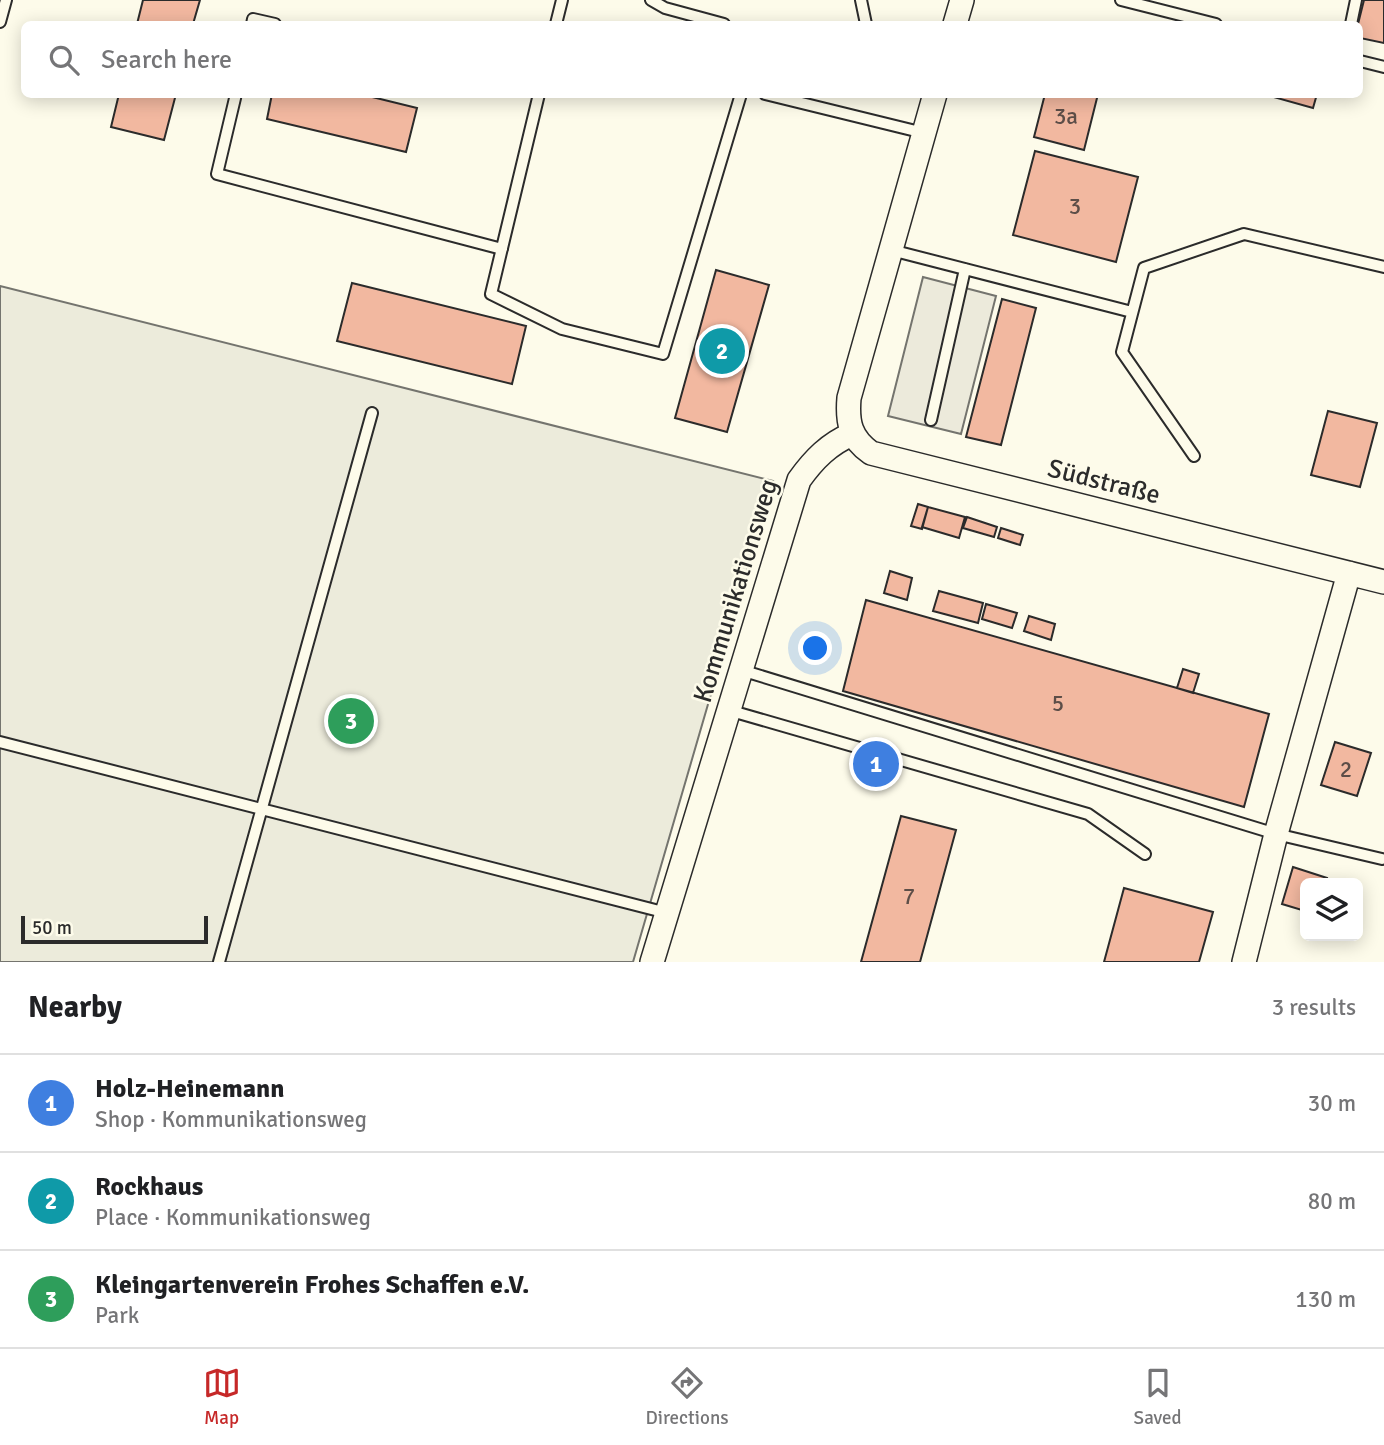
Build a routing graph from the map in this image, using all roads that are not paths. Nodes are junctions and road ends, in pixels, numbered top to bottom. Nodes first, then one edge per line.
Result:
1 (6, 0) edge
2 (562, 0) edge
3 (651, 0) edge
4 (862, 0) edge
5 (962, 0) edge
6 (1121, 0) edge
7 (1356, 0) edge
8 (557, 21) edge
9 (713, 21) edge
10 (866, 21) edge
11 (956, 21) edge
12 (1204, 21) edge
13 (1351, 21) edge
14 (0, 22) edge
15 (1363, 62) edge
16 (1384, 67) edge
17 (235, 98) edge
18 (538, 98) edge
19 (740, 98) edge
20 (781, 98) edge
21 (934, 98) edge
22 (924, 133) junction
23 (502, 249) junction
24 (891, 250) junction
25 (1384, 267) edge
26 (965, 269) junction
27 (1132, 312) junction
28 (372, 413) dead end
29 (931, 420) dead end
30 (852, 434) junction
31 (1195, 456) dead end
32 (1349, 573) junction
33 (1384, 582) edge
34 (740, 670) junction
35 (728, 710) junction
36 (0, 742) edge
37 (261, 809) junction
38 (1276, 834) junction
39 (1145, 854) dead end
40 (1382, 859) edge
41 (667, 912) junction
42 (219, 962) edge
43 (652, 962) edge
44 (1244, 962) edge

1 - 14 lane
2 - 8 lane
3 - 9 lane
4 - 10 lane
5 - 11 street
6 - 12 lane
7 - 13 lane
15 - 16 lane
17 - 23 lane
18 - 23 lane
19 - 23 lane
20 - 22 lane
21 - 22 street
22 - 24 street
24 - 26 lane
24 - 30 street
25 - 27 lane
26 - 27 lane
26 - 29 lane
27 - 31 lane
28 - 37 lane
30 - 32 street, Südstraße
30 - 34 street, Kommunikationsweg
32 - 33 street, Südstraße
32 - 38 street
34 - 35 street, Kommunikationsweg
34 - 38 lane
35 - 39 lane
35 - 41 street, Kommunikationsweg
36 - 37 lane
37 - 41 lane
37 - 42 lane
38 - 40 lane
38 - 44 street
41 - 43 street, Kommunikationsweg

